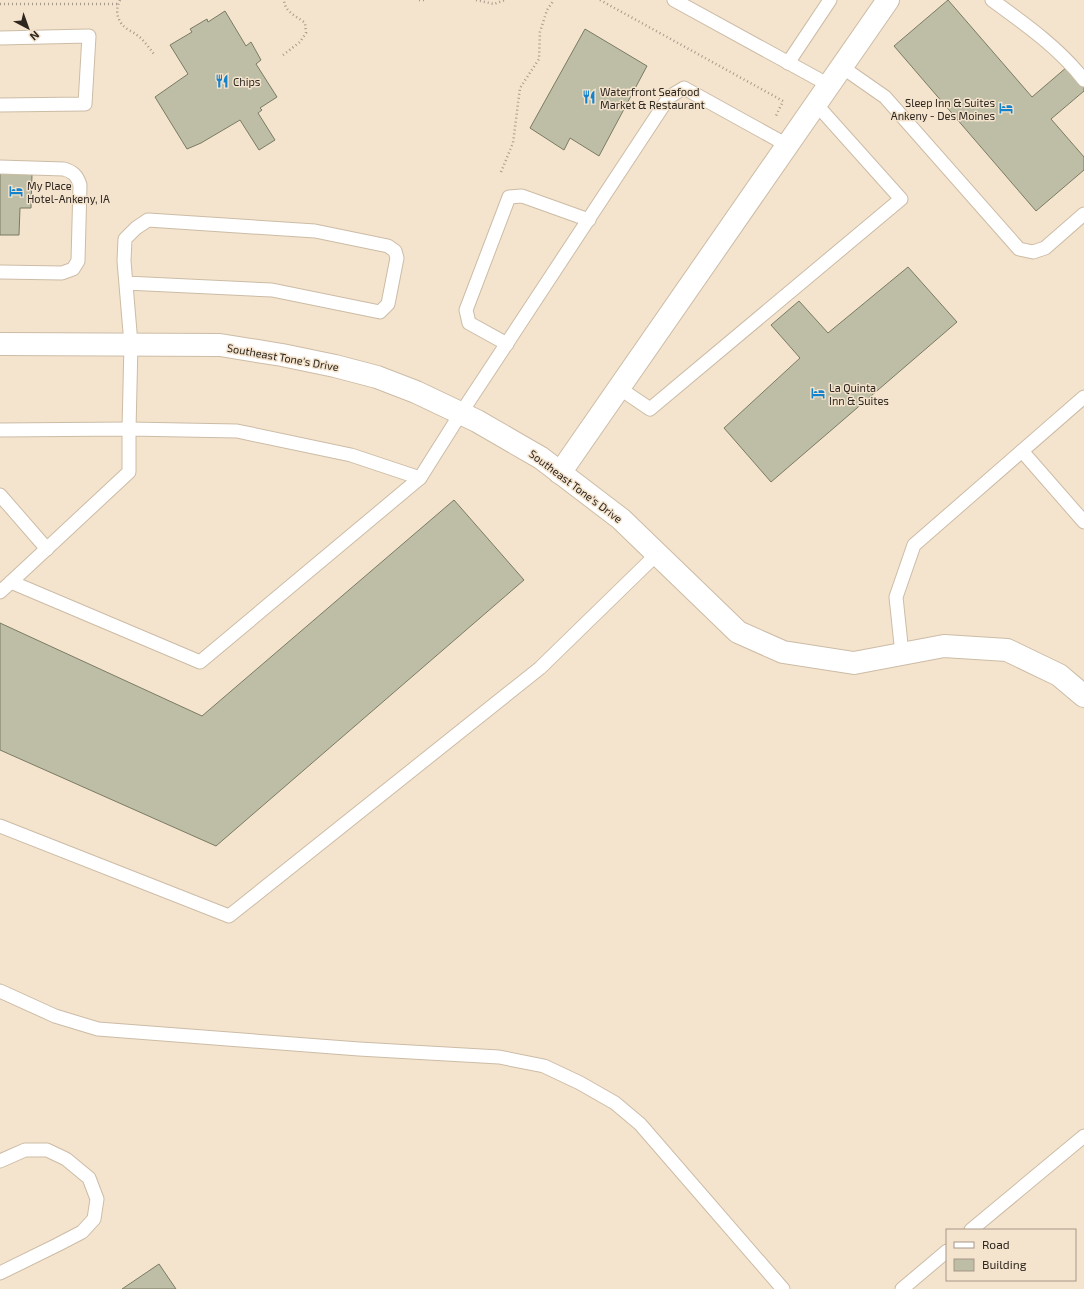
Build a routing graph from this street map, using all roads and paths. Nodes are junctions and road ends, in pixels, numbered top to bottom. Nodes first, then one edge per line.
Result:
1 (120, 0) edge
2 (284, 0) edge
3 (419, 0) edge
4 (424, 0) edge
5 (476, 0) edge
6 (505, 0) edge
7 (554, 0) edge
8 (600, 0) edge
9 (674, 0) edge
10 (830, 0) edge
11 (888, 0) edge
12 (992, 0) edge
13 (0, 4) edge
14 (118, 4) junction
15 (0, 38) edge
16 (154, 54) dead end
17 (283, 56) dead end
18 (788, 63) junction
19 (842, 66) junction
20 (1084, 80) edge
21 (829, 85) junction
22 (816, 104) junction
23 (0, 105) edge
24 (767, 135) junction
25 (787, 146) junction
26 (0, 167) edge
27 (501, 172) dead end
28 (1084, 214) edge
29 (589, 220) junction
30 (0, 272) edge
31 (126, 283) junction
32 (0, 344) edge
33 (131, 344) junction
34 (507, 344) junction
35 (619, 388) junction
36 (1084, 397) edge
37 (461, 413) junction
38 (128, 429) junction
39 (0, 430) edge
40 (1022, 451) junction
41 (560, 473) junction
42 (420, 478) junction
43 (0, 495) edge
44 (1084, 522) edge
45 (47, 549) junction
46 (657, 554) junction
47 (11, 582) junction
48 (0, 592) edge
49 (902, 654) junction
50 (1084, 696) edge
51 (0, 826) edge
52 (0, 990) edge
53 (1084, 1136) edge
54 (0, 1160) edge
55 (973, 1229) edge
56 (946, 1252) edge
57 (0, 1273) edge
58 (783, 1289) edge
59 (902, 1289) edge

1 - 14 path
2 - 17 path
3 - 4 path
5 - 6 path
7 - 27 path
8 - 24 path
9 - 18 lane
10 - 18 lane
11 - 19 street
12 - 20 lane
13 - 14 path
14 - 16 path
15 - 23 lane
18 - 21 lane
19 - 21 street
19 - 28 lane
21 - 22 street
22 - 25 street
22 - 35 lane
24 - 25 lane
24 - 29 lane
25 - 35 street
26 - 30 lane
29 - 34 lane
29 - 34 lane
31 - 31 lane
31 - 33 lane
32 - 33 street, Southeast Tone's Drive
33 - 37 street, Southeast Tone's Drive
33 - 38 lane
34 - 37 lane
35 - 41 street
36 - 40 lane
37 - 41 street, Southeast Tone's Drive
37 - 42 lane
38 - 39 lane
38 - 42 lane
38 - 45 lane
40 - 44 lane
40 - 49 lane
41 - 46 street, Southeast Tone's Drive
42 - 47 lane
43 - 45 lane
45 - 47 lane
46 - 49 street, Southeast Tone's Drive
46 - 51 lane
47 - 48 lane
49 - 50 street, Southeast Tone's Drive
52 - 58 lane
53 - 55 lane
54 - 57 lane
56 - 59 lane

